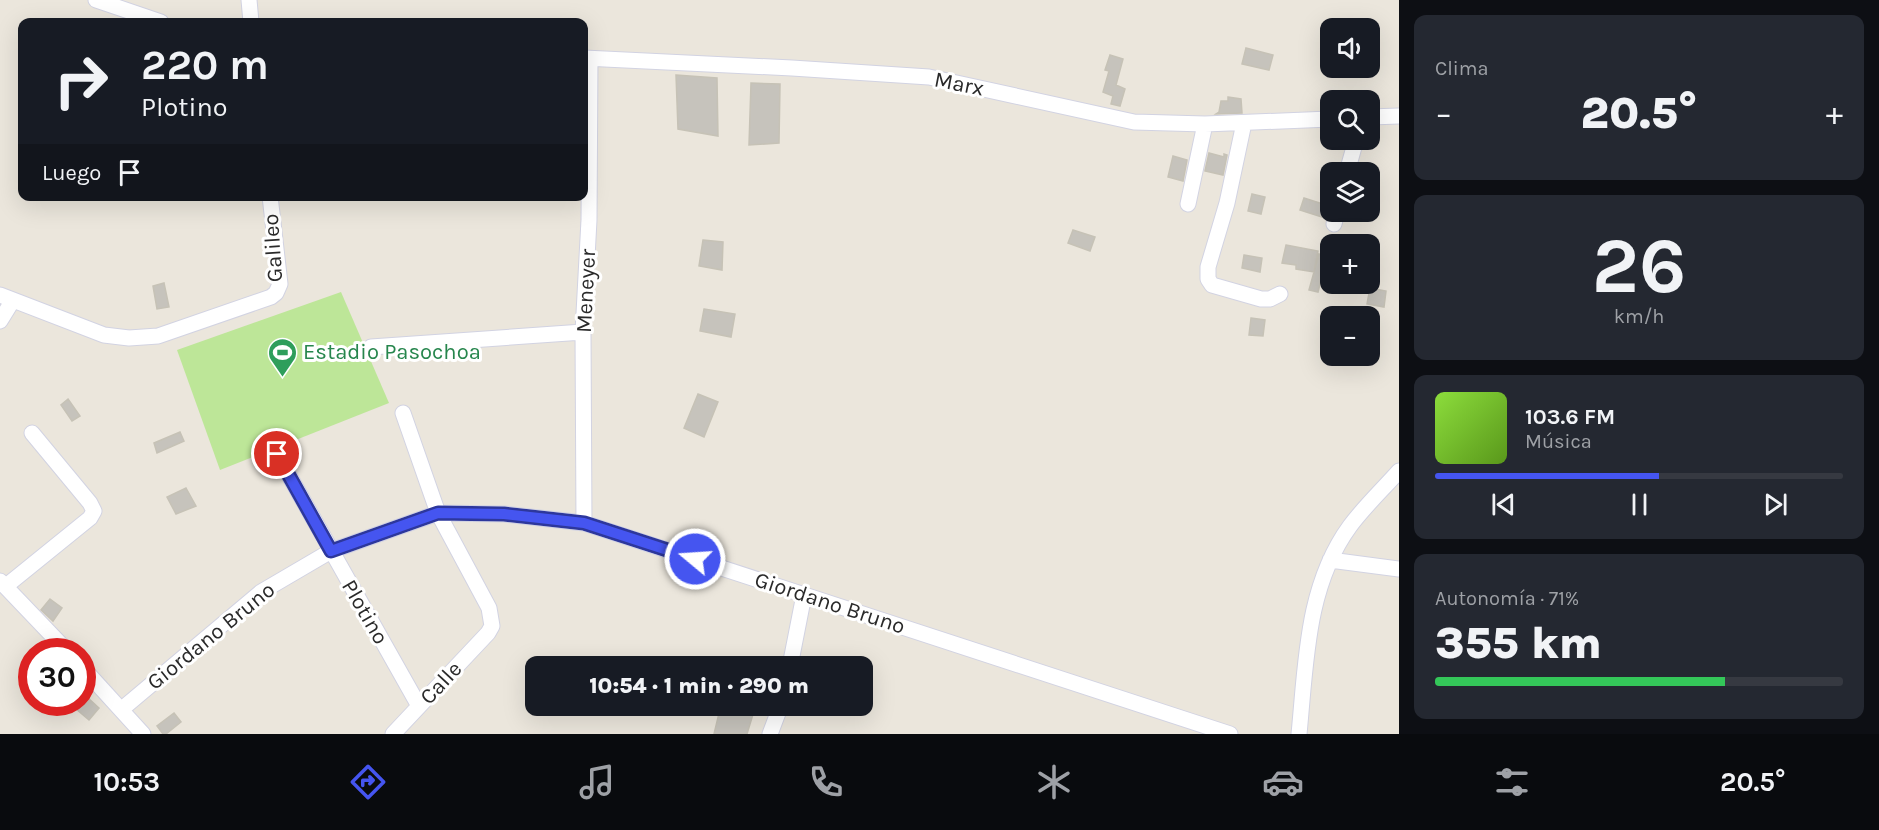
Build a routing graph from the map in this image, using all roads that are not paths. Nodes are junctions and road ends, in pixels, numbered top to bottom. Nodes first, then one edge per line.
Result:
1 (96, 0) edge
2 (249, 0) edge
3 (149, 18) edge
4 (251, 18) edge
5 (588, 58) edge
6 (1399, 116) edge
7 (1380, 117) edge
8 (1320, 119) edge
9 (1244, 123) junction
10 (1205, 124) junction
11 (588, 139) edge
12 (271, 201) edge
13 (1188, 204) dead end
14 (1280, 294) dead end
15 (7, 298) edge
16 (0, 321) edge
17 (583, 332) junction
18 (370, 347) dead end
19 (404, 413) dead end
20 (32, 433) dead end
21 (277, 454) dead end
22 (1399, 471) edge
23 (438, 513) junction
24 (584, 523) junction
25 (331, 551) junction
26 (1330, 560) junction
27 (1399, 569) edge
28 (3, 584) edge
29 (804, 595) junction
30 (55, 638) edge
31 (792, 656) edge
32 (96, 682) edge
33 (419, 706) junction
34 (122, 709) junction
35 (777, 716) edge
36 (144, 734) edge
37 (393, 734) edge
38 (770, 734) edge
39 (1230, 734) edge
40 (1299, 734) edge

1 - 3 street
2 - 4 street
5 - 10 street, Marx
6 - 7 street
8 - 9 street, Marx
9 - 10 street, Marx
9 - 14 street
10 - 13 street
11 - 17 street, Meneyer
12 - 15 street, Galileo
15 - 16 street
17 - 18 street
17 - 24 street, Meneyer
19 - 23 street
20 - 28 street
21 - 25 street, Plotino
22 - 26 street
23 - 24 street, Giordano Bruno
23 - 25 street, Giordano Bruno
23 - 33 street, Calle
24 - 29 street, Giordano Bruno
25 - 33 street, Plotino
25 - 34 street, Giordano Bruno
26 - 27 street
26 - 40 street
28 - 30 street
29 - 31 street
29 - 39 street, Giordano Bruno
32 - 34 street
33 - 37 street, Calle
34 - 36 street
35 - 38 street

